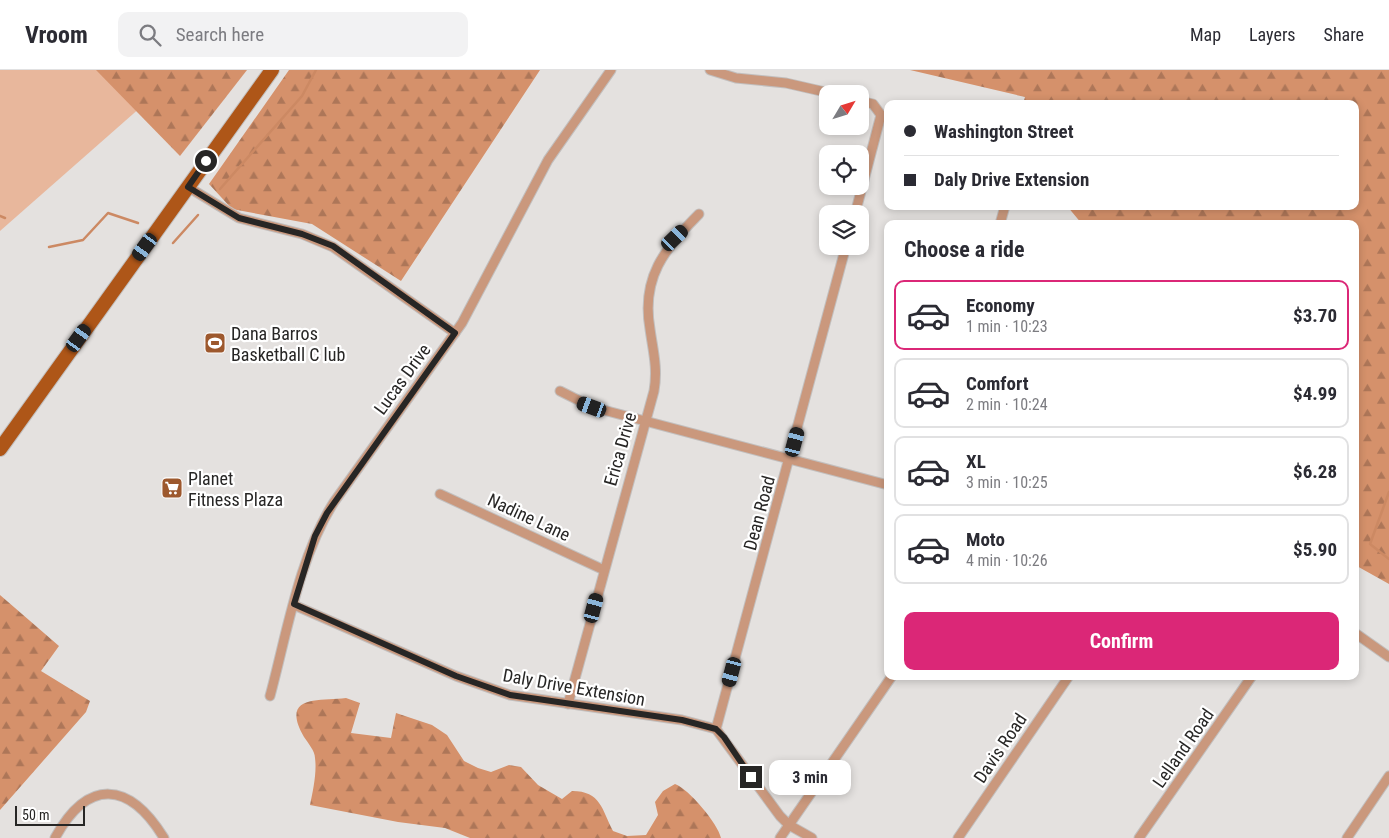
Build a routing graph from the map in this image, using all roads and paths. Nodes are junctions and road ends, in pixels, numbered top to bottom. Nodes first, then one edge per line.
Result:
1 (272, 70) edge
2 (611, 70) edge
3 (710, 70) edge
4 (819, 91) edge
5 (869, 103) edge
6 (884, 117) edge
7 (188, 187) junction
8 (858, 205) edge
9 (699, 214) dead end
10 (844, 255) edge
11 (455, 333) junction
12 (560, 391) dead end
13 (645, 421) junction
14 (0, 448) edge
15 (790, 460) junction
16 (884, 484) edge
17 (440, 494) dead end
18 (604, 570) junction
19 (294, 604) junction
20 (1359, 636) edge
21 (1389, 657) edge
22 (889, 680) edge
23 (1065, 680) edge
24 (1249, 680) edge
25 (270, 696) dead end
26 (568, 704) junction
27 (716, 729) junction
28 (1389, 776) edge
29 (789, 825) junction
30 (55, 838) edge
31 (164, 838) edge
32 (780, 838) edge
33 (812, 838) edge
34 (958, 838) edge
35 (1139, 838) edge
36 (1347, 838) edge

1 - 7 main road
2 - 11 street, Lucas Drive
3 - 4 street
5 - 6 street
6 - 8 street
7 - 11 street
7 - 14 main road
9 - 13 street, Erica Drive
10 - 15 street, Dean Road
11 - 19 street, Lucas Drive
12 - 13 street
13 - 15 street
13 - 18 street, Erica Drive
15 - 16 street
15 - 27 street, Dean Road
17 - 18 street, Nadine Lane
18 - 26 street, Erica Drive
19 - 25 street, Lucas Drive
19 - 26 street, Daly Drive Extension
20 - 21 street
22 - 29 street
23 - 34 street, Davis Road
24 - 35 street, Lelland Road
26 - 27 street, Daly Drive Extension
27 - 29 street
28 - 36 street
29 - 32 street
29 - 33 street
30 - 31 street

